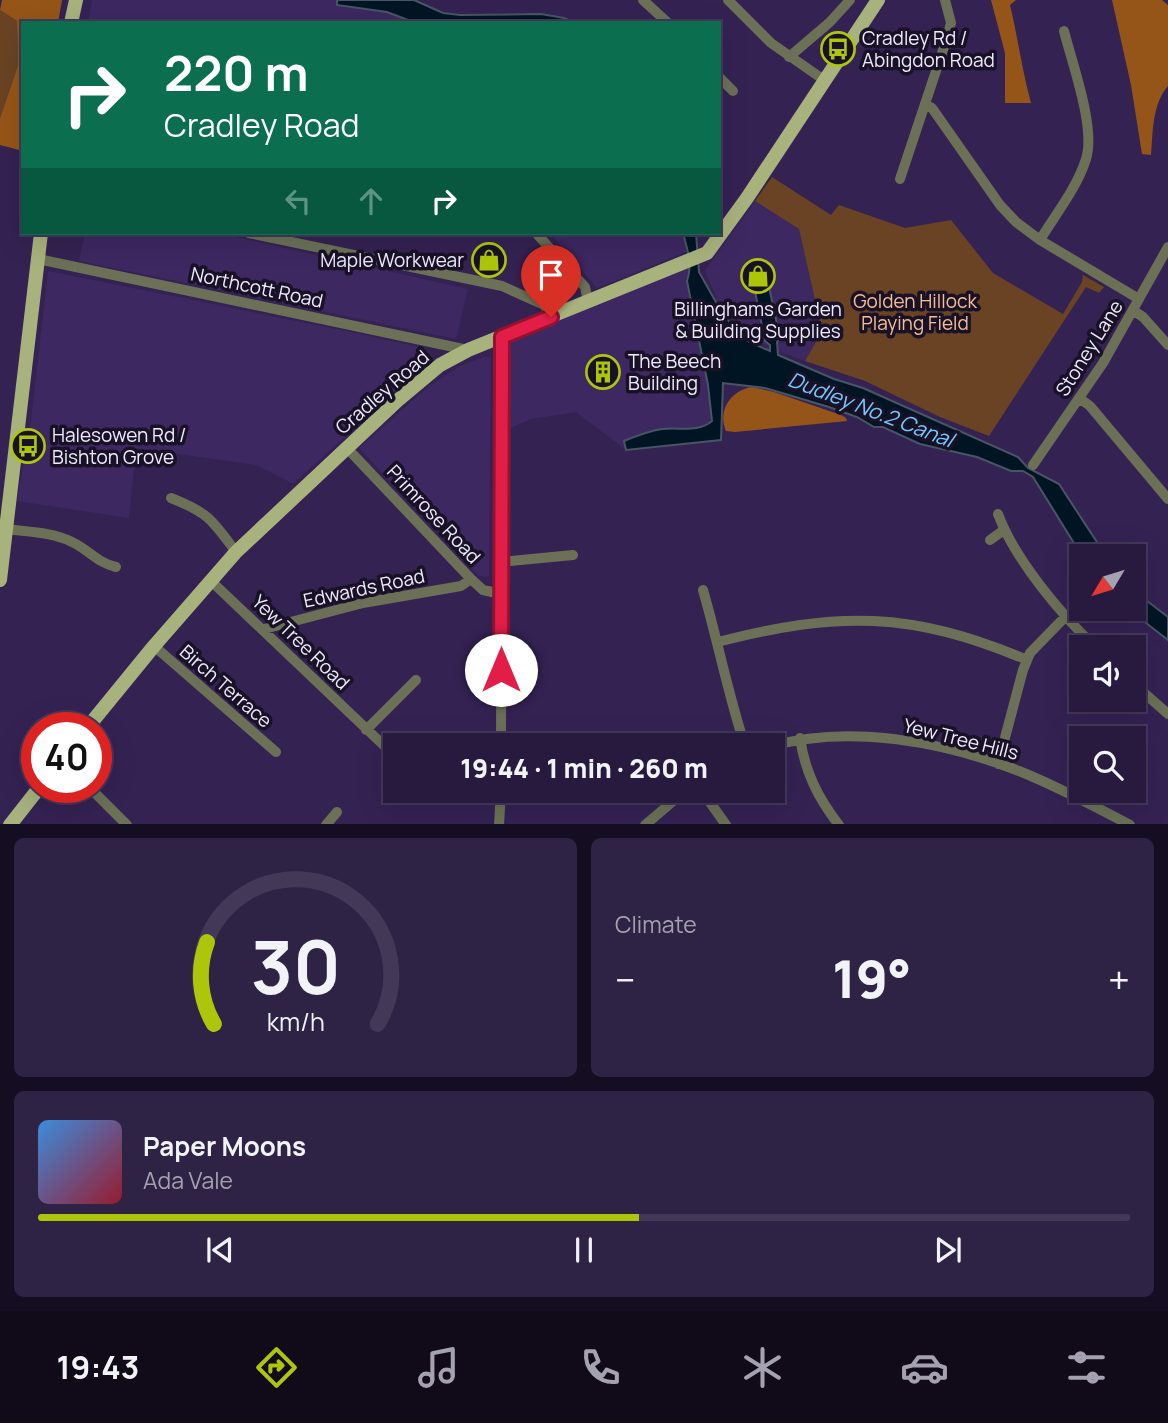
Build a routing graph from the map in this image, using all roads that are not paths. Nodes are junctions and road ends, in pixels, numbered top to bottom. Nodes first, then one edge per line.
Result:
1 (76, 0) edge
2 (643, 0) edge
3 (728, 0) edge
4 (850, 0) edge
5 (878, 0) edge
6 (945, 0) edge
7 (71, 21) edge
8 (666, 21) edge
9 (1064, 31) dead end
10 (789, 57) junction
11 (721, 79) edge
12 (824, 80) junction
13 (733, 90) dead end
14 (925, 104) junction
15 (900, 179) dead end
16 (41, 235) edge
17 (259, 235) edge
18 (538, 235) edge
19 (1040, 240) junction
20 (1168, 247) edge
21 (38, 259) junction
22 (1139, 299) junction
23 (588, 301) junction
24 (1134, 311) junction
25 (551, 317) junction
26 (502, 337) junction
27 (1168, 345) edge
28 (468, 351) junction
29 (1079, 398) junction
30 (347, 448) junction
31 (1033, 465) dead end
32 (171, 498) dead end
33 (1168, 499) edge
34 (998, 514) dead end
35 (6, 529) junction
36 (1004, 530) junction
37 (990, 540) dead end
38 (236, 552) junction
39 (573, 555) dead end
40 (501, 562) junction
41 (116, 567) dead end
42 (471, 579) junction
43 (0, 580) edge
44 (210, 580) junction
45 (703, 590) dead end
46 (501, 593) junction
47 (1066, 616) junction
48 (264, 629) junction
49 (1084, 635) edge
50 (718, 642) junction
51 (154, 646) junction
52 (1027, 660) junction
53 (416, 680) dead end
54 (1146, 694) edge
55 (100, 712) edge
56 (1168, 713) edge
57 (366, 730) junction
58 (501, 733) edge
59 (741, 733) edge
60 (800, 738) junction
61 (785, 742) edge
62 (383, 745) edge
63 (276, 752) dead end
64 (998, 764) junction
65 (27, 803) edge
66 (105, 803) edge
67 (500, 803) edge
68 (670, 803) edge
69 (711, 803) edge
70 (337, 813) dead end
71 (10, 824) edge
72 (127, 824) edge
73 (326, 824) edge
74 (499, 824) edge
75 (645, 824) edge
76 (726, 824) edge
77 (839, 824) edge
78 (1130, 824) edge

1 - 7 main road
2 - 8 street
3 - 10 street
4 - 10 street
5 - 12 main road, Cradley Road
6 - 14 street
9 - 19 street
10 - 12 street
11 - 13 street
12 - 23 main road, Cradley Road
14 - 15 street
14 - 19 street
16 - 21 main road
17 - 25 street
18 - 23 street
19 - 22 street
20 - 22 street, Stoney Lane
21 - 28 street, Northcott Road
21 - 35 main road
22 - 24 street, Stoney Lane
23 - 25 main road, Cradley Road
24 - 27 street
24 - 29 street, Stoney Lane
25 - 26 main road, Cradley Road
26 - 28 main road, Cradley Road
26 - 40 street
28 - 30 main road, Cradley Road
29 - 31 street, Stoney Lane
29 - 33 street
30 - 38 main road, Cradley Road
30 - 42 street, Primrose Road
32 - 38 street
34 - 36 street
35 - 41 street
35 - 43 main road
36 - 37 street
36 - 47 street
38 - 44 main road, Cradley Road
39 - 40 street
40 - 46 street
42 - 46 street, Primrose Road
42 - 48 street, Edwards Road
44 - 48 street, Yew Tree Road
44 - 51 main road, Cradley Road
45 - 50 street
46 - 58 street
47 - 49 street
47 - 52 street
48 - 57 street, Yew Tree Road
50 - 52 street
50 - 59 street
51 - 55 main road, Cradley Road
51 - 63 street, Birch Terrace
52 - 64 street
53 - 57 street
54 - 56 street
57 - 62 street, Yew Tree Road
60 - 61 street, Yew Tree Hills
60 - 64 street, Yew Tree Hills
60 - 77 street
64 - 78 street, Yew Tree Hills
65 - 71 main road
66 - 72 street
67 - 74 street
68 - 75 street
69 - 76 street
70 - 73 street

